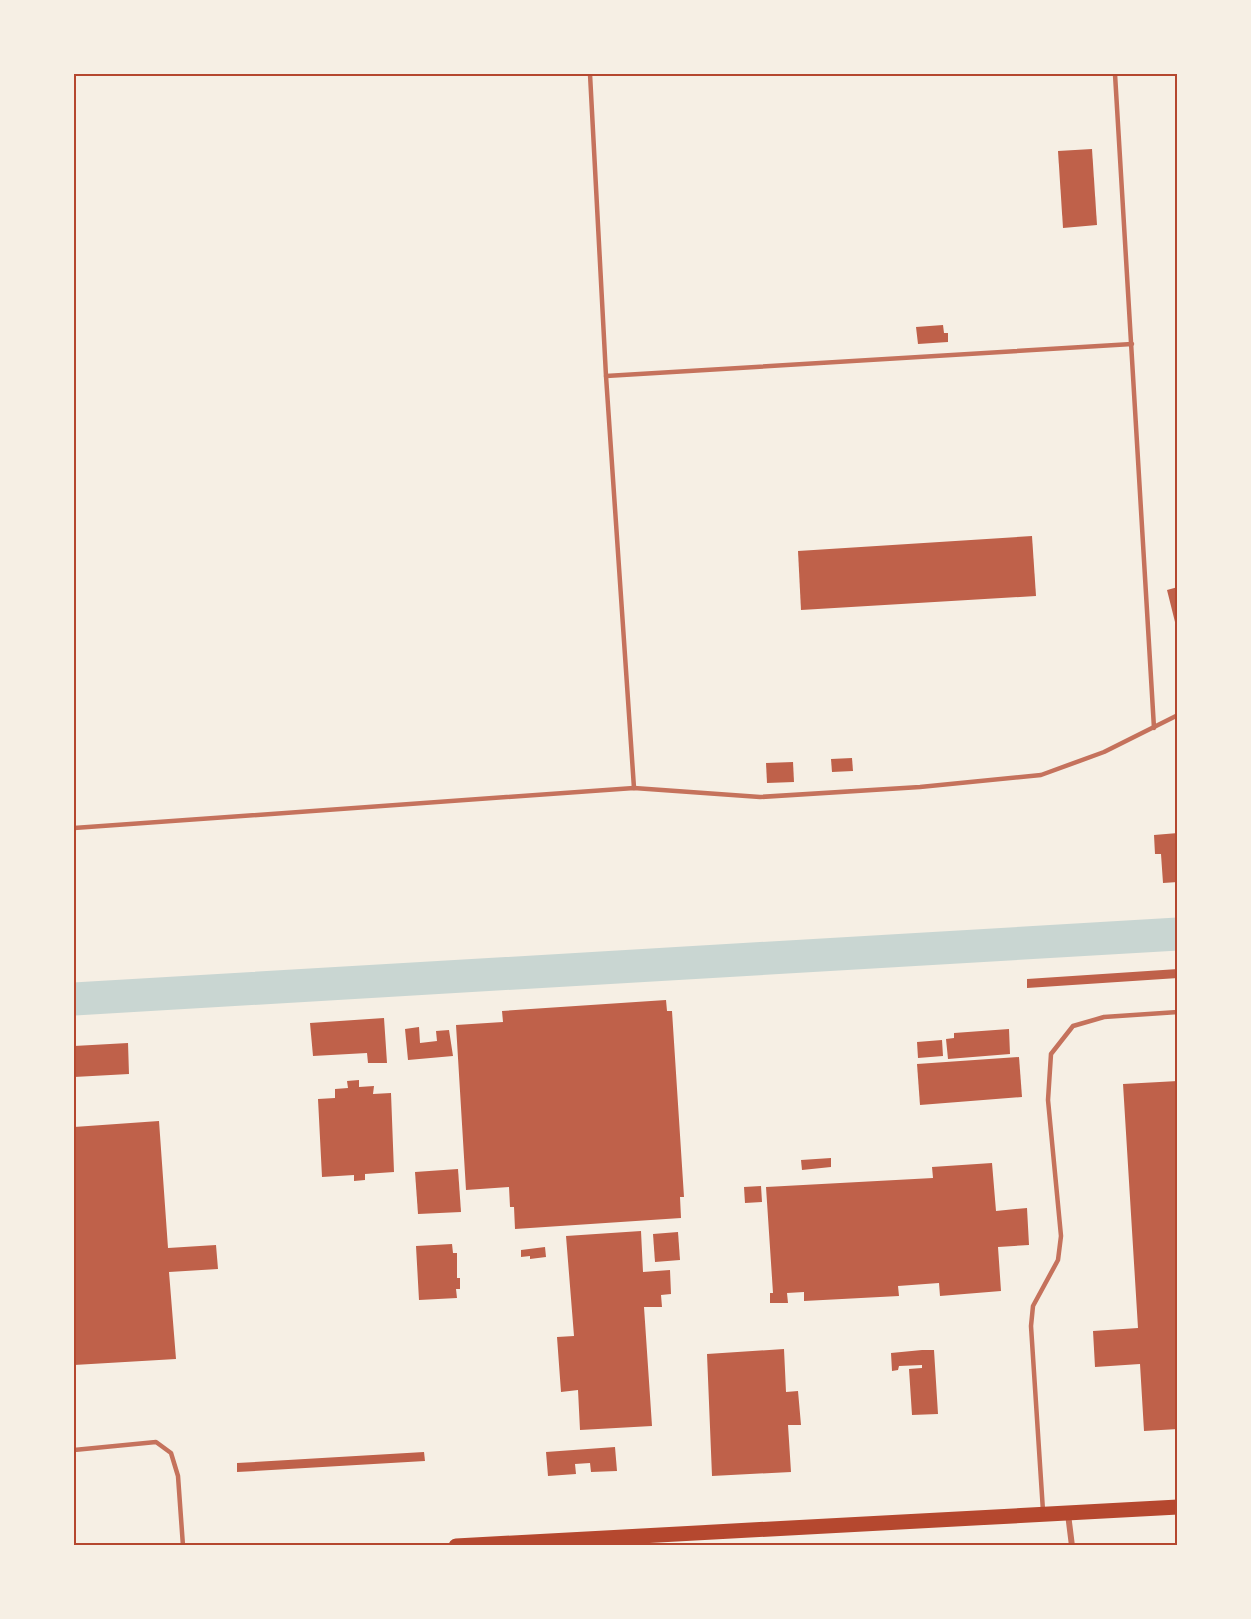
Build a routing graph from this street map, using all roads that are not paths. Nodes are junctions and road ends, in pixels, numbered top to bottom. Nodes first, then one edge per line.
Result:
1 (590, 74) edge
2 (1115, 74) edge
3 (1132, 344) junction
4 (606, 376) junction
5 (1178, 715) edge
6 (1154, 728) junction
7 (634, 788) junction
8 (74, 828) edge
9 (1178, 1012) edge
10 (74, 1450) edge
11 (1178, 1507) edge
12 (1068, 1514) junction
13 (1043, 1515) junction
14 (183, 1545) edge
15 (456, 1545) edge
16 (1072, 1545) edge

1 - 4 lane
2 - 3 lane
3 - 4 lane
3 - 6 lane
4 - 7 lane
5 - 6 lane
6 - 7 lane
7 - 8 lane
9 - 13 lane
10 - 14 lane
11 - 12 main road
12 - 13 main road
12 - 16 street
13 - 15 main road

